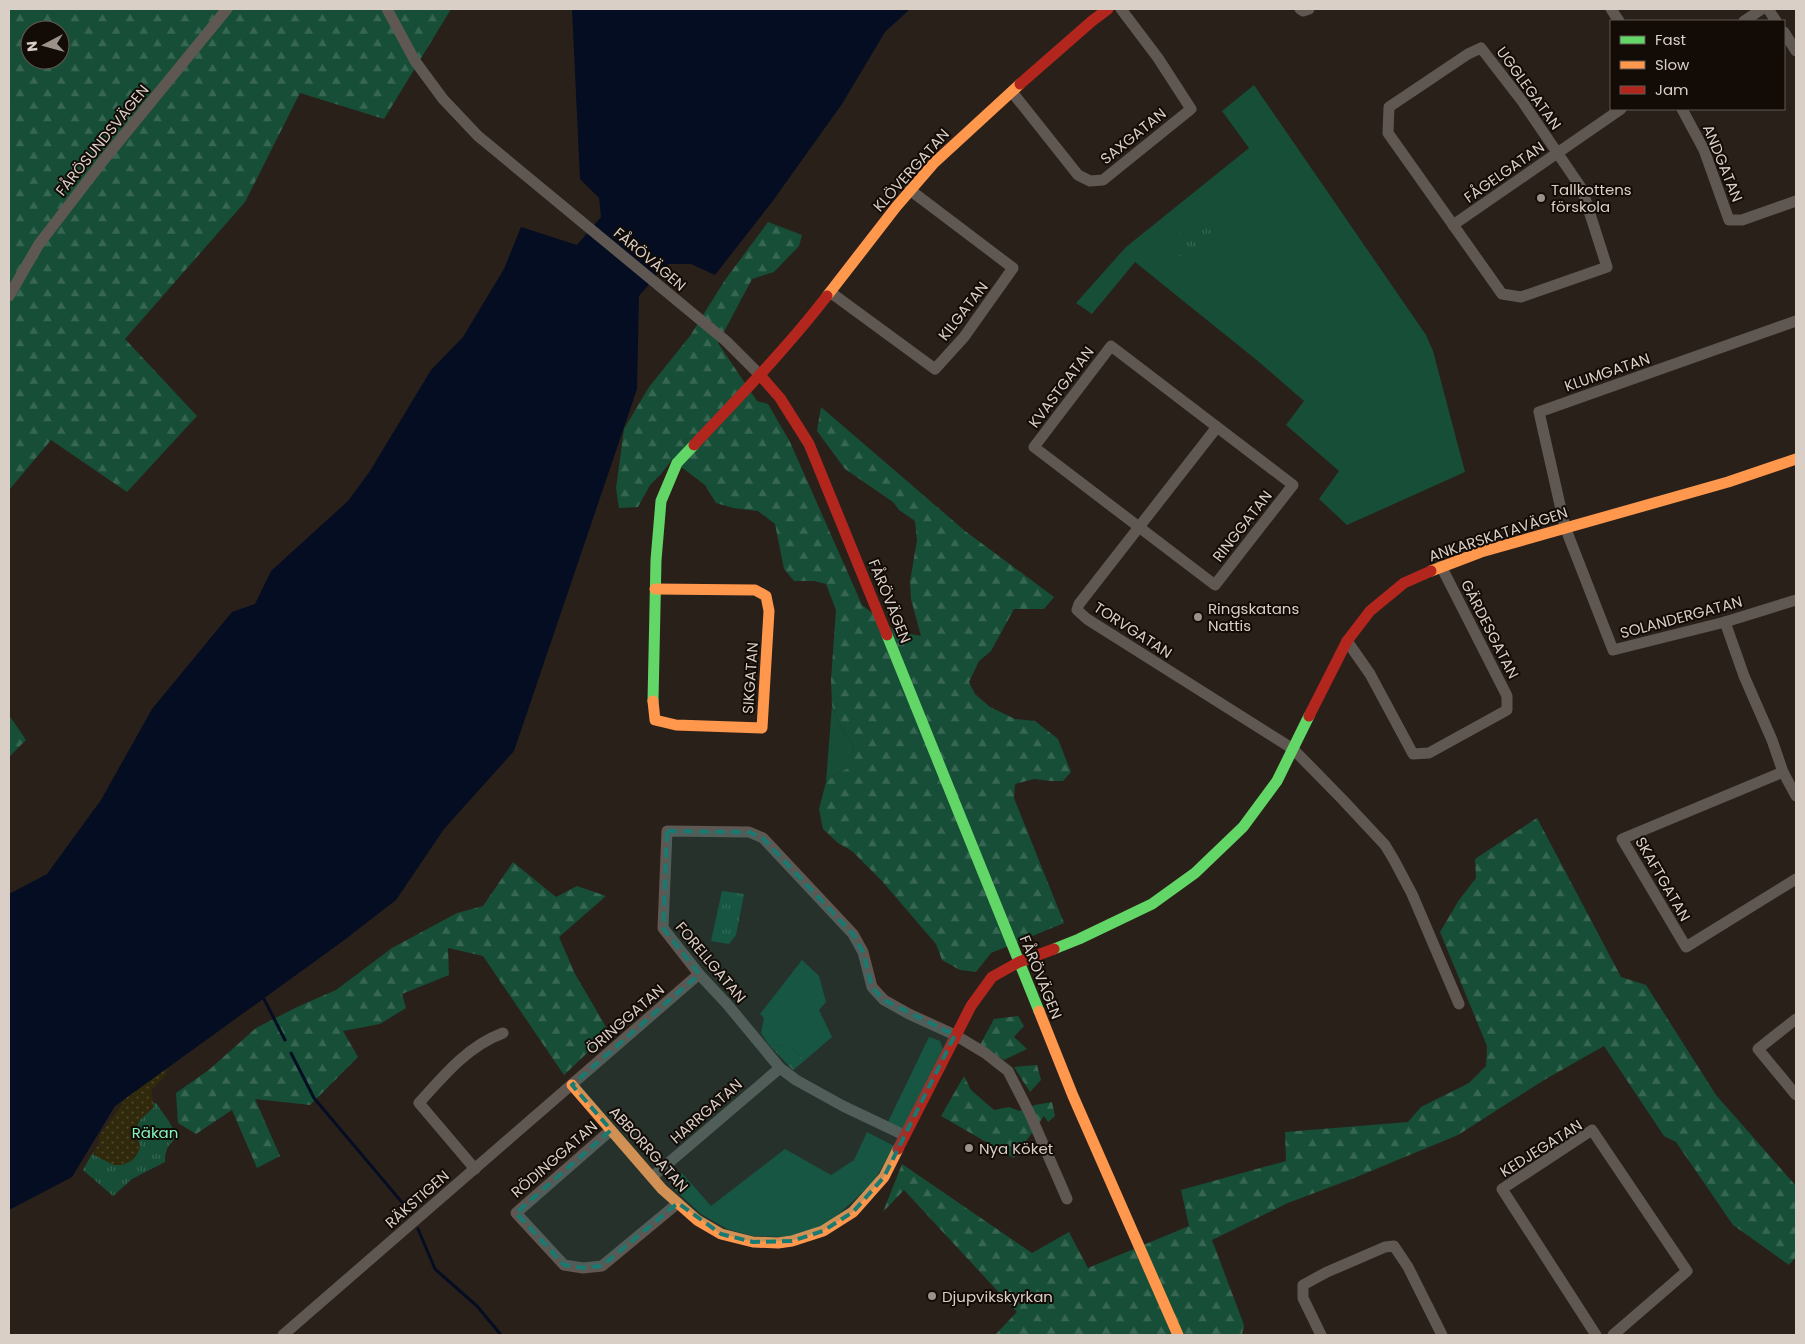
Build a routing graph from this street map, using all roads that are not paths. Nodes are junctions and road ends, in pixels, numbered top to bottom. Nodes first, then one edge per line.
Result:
1 (227, 9) edge
2 (387, 9) edge
3 (1108, 9) edge
4 (1121, 9) edge
5 (1300, 9) edge
6 (1309, 9) edge
7 (1611, 9) edge
8 (1762, 9) edge
9 (1768, 9) edge
10 (1618, 20) edge
11 (1746, 20) edge
12 (1775, 20) edge
13 (1785, 34) edge
14 (1796, 51) edge
15 (1012, 92) junction
16 (1620, 110) edge
17 (1683, 110) edge
18 (1558, 153) junction
19 (910, 190) junction
20 (1796, 202) edge
21 (1453, 225) junction
22 (830, 292) junction
23 (9, 296) edge
24 (1796, 322) edge
25 (760, 375) junction
26 (1217, 427) junction
27 (1796, 459) edge
28 (1566, 527) junction
29 (1138, 528) junction
30 (1441, 566) junction
31 (655, 589) junction
32 (1796, 600) edge
33 (1725, 622) junction
34 (1347, 642) junction
35 (1293, 749) junction
36 (1783, 772) junction
37 (1796, 796) edge
38 (1796, 879) edge
39 (1019, 962) junction
40 (699, 974) junction
41 (1459, 1004) dead end
42 (1796, 1019) edge
43 (503, 1033) dead end
44 (955, 1035) junction
45 (780, 1068) junction
46 (572, 1086) junction
47 (1796, 1095) edge
48 (611, 1130) junction
49 (904, 1135) junction
50 (476, 1168) junction
51 (652, 1177) junction
52 (1067, 1199) dead end
53 (678, 1203) junction
54 (283, 1335) edge
55 (1178, 1335) edge
56 (1321, 1335) edge
57 (1442, 1335) edge
58 (1596, 1335) edge
59 (1613, 1335) edge

1 - 23 street, FÅRÖSUNDSVÄGEN
2 - 25 street, FÅRÖVÄGEN
3 - 15 street, KLÖVERGATAN
4 - 15 street, SAXGATAN
5 - 6 street
7 - 10 street
8 - 11 street
9 - 12 street
13 - 14 street
15 - 19 street, KLÖVERGATAN
16 - 18 street, FÅGELGATAN
17 - 20 street, ANDGATAN
18 - 21 street, FÅGELGATAN
18 - 21 street
18 - 21 street, UGGLEGATAN
19 - 22 street, KLÖVERGATAN
19 - 22 street, KILGATAN
22 - 25 street, KLÖVERGATAN
24 - 28 street, KLUMGATAN
25 - 31 street, SIKGATAN
25 - 39 street, FÅRÖVÄGEN
26 - 29 street, TORVGATAN
26 - 29 street, RINGGATAN
26 - 29 street, KVASTGATAN
27 - 28 street, ANKARSKATAVÄGEN
28 - 30 street, ANKARSKATAVÄGEN
28 - 33 street, SOLANDERGATAN
29 - 35 street, TORVGATAN
30 - 34 street, ANKARSKATAVÄGEN
30 - 34 street, GÄRDESGATAN
31 - 31 street, SIKGATAN
32 - 33 street, SOLANDERGATAN
33 - 36 street
34 - 35 street, ANKARSKATAVÄGEN
35 - 39 street, ANKARSKATAVÄGEN
35 - 41 street
36 - 37 street
36 - 38 street, SKAFTGATAN
39 - 44 street, ABBORRGATAN
39 - 55 street, FÅRÖVÄGEN
40 - 44 street, FORELLGATAN
40 - 45 street, FORELLGATAN
40 - 46 street, ÖRINGGATAN
42 - 47 street
43 - 50 street
44 - 49 street, ABBORRGATAN
44 - 52 street
45 - 49 street, FORELLGATAN
45 - 51 street, HARRGATAN
46 - 48 street, ABBORRGATAN
46 - 50 street, RÄKSTIGEN
48 - 51 street, ABBORRGATAN
48 - 53 street, RÖDINGGATAN
49 - 53 street, ABBORRGATAN
50 - 54 street, RÄKSTIGEN
51 - 53 street, ABBORRGATAN
56 - 57 street
58 - 59 street, KEDJEGATAN

